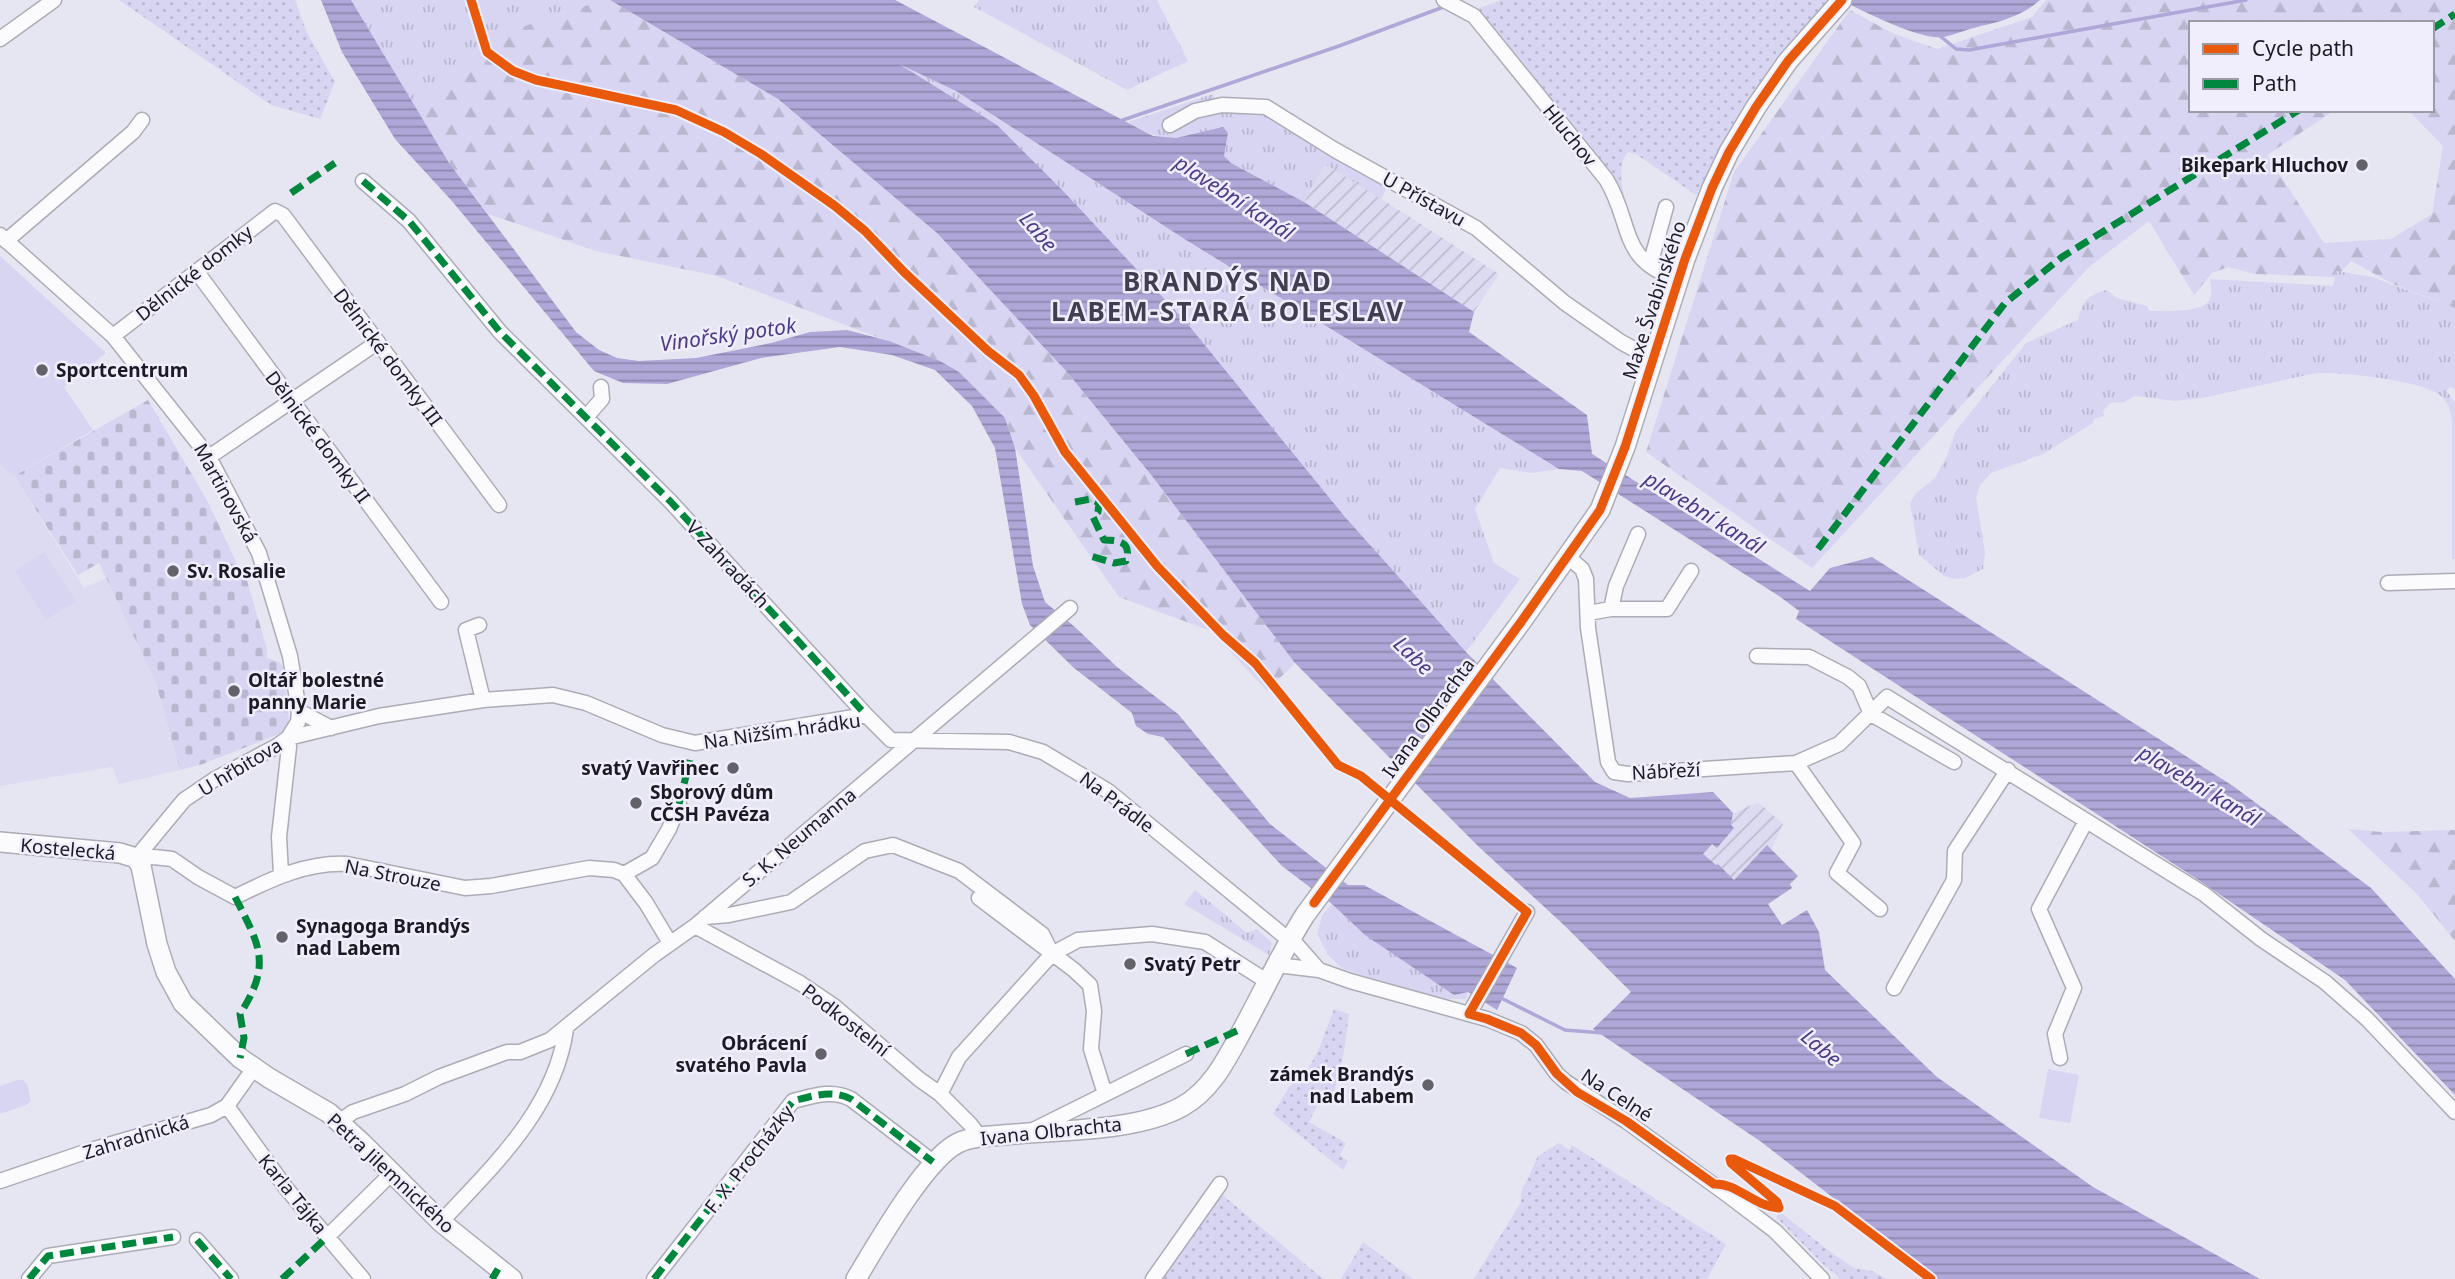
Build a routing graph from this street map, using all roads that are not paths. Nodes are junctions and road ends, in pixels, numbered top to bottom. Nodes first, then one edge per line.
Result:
1 (54, 0) edge
2 (1444, 0) edge
3 (1842, 0) edge
4 (0, 39) edge
5 (142, 120) dead end
6 (1170, 125) dead end
7 (363, 181) dead end
8 (1667, 207) dead end
9 (275, 211) joint
10 (3, 238) edge
11 (1650, 265) junction
12 (197, 272) junction
13 (1678, 279) junction
14 (113, 336) junction
15 (378, 342) junction
16 (1654, 360) junction
17 (601, 387) dead end
18 (292, 402) junction
19 (587, 416) junction
20 (209, 457) junction
21 (499, 506) dead end
22 (1638, 534) dead end
23 (1569, 556) junction
24 (1691, 571) dead end
25 (2455, 580) edge
26 (2388, 583) dead end
27 (441, 602) dead end
28 (1070, 608) dead end
29 (1611, 609) junction
30 (1588, 612) junction
31 (1521, 622) joint
32 (479, 625) dead end
33 (1758, 656) dead end
34 (483, 700) junction
35 (299, 711) junction
36 (1871, 713) junction
37 (866, 715) junction
38 (331, 727) junction
39 (288, 738) junction
40 (913, 742) junction
41 (1954, 762) dead end
42 (1796, 763) junction
43 (2008, 770) junction
44 (679, 804) dead end
45 (2087, 821) junction
46 (0, 842) edge
47 (136, 858) junction
48 (281, 874) junction
49 (624, 874) junction
50 (979, 898) dead end
51 (1881, 909) dead end
52 (1527, 912) dead end
53 (700, 921) junction
54 (1289, 940) junction
55 (670, 943) junction
56 (1052, 954) junction
57 (1319, 970) junction
58 (1273, 973) junction
59 (1894, 988) dead end
60 (1469, 1014) junction
61 (566, 1029) junction
62 (1186, 1054) dead end
63 (2060, 1058) dead end
64 (254, 1068) junction
65 (940, 1094) junction
66 (1105, 1094) junction
67 (227, 1106) junction
68 (2455, 1112) edge
69 (339, 1122) junction
70 (1025, 1133) junction
71 (980, 1137) junction
72 (933, 1162) junction
73 (392, 1172) junction
74 (0, 1181) edge
75 (1220, 1184) dead end
76 (441, 1222) junction
77 (173, 1237) dead end
78 (327, 1237) junction
79 (197, 1240) dead end
80 (498, 1272) edge
81 (1808, 1274) edge
82 (29, 1279) edge
83 (231, 1279) edge
84 (363, 1279) edge
85 (654, 1279) edge
86 (856, 1279) edge
87 (1153, 1279) edge
88 (1822, 1279) edge

1 - 4 street
2 - 11 street, Hluchov
3 - 13 main road, Maxe Švabinského
5 - 10 street
6 - 16 street, U Přístavu
7 - 19 street, V Zahradách
8 - 11 street
9 - 12 street, Dělnické domky
9 - 15 street, Dělnické domky III
10 - 14 street, Martinovská
11 - 13 street, Hluchov
12 - 14 street, Dělnické domky
12 - 18 street, Dělnické domky II
13 - 16 main road, Maxe Švabinského
14 - 20 street, Martinovská
15 - 18 street
15 - 21 street, Dělnické domky III
16 - 23 main road, Maxe Švabinského
17 - 19 street
18 - 20 street
18 - 27 street, Dělnické domky II
19 - 37 street, V Zahradách
20 - 35 street, Martinovská
22 - 29 street
23 - 30 street, Nábřeží
23 - 31 main road, Maxe Švabinského
24 - 29 street
25 - 26 street
28 - 40 street, S. K. Neumanna
29 - 30 street
30 - 42 street, Nábřeží
31 - 54 main road, Ivana Olbrachta
32 - 34 street
33 - 36 street
34 - 37 street, Na Nižším hrádku
34 - 38 street, Na Nižším hrádku
35 - 38 street
35 - 39 street
36 - 41 street
36 - 42 street, Nábřeží
36 - 43 street, Nábřeží
37 - 40 street, Na Nižším hrádku
38 - 39 street, Na Nižším hrádku
39 - 47 street, U hřbitova
39 - 48 street
40 - 53 street, S. K. Neumanna
40 - 54 street, Na Prádle
42 - 51 street
43 - 45 street, Nábřeží
43 - 59 street
44 - 49 street
45 - 63 street
45 - 68 street, Nábřeží
46 - 47 main road, Kostelecká
47 - 48 street, Na Strouze
47 - 64 main road, Petra Jilemnického
48 - 49 street, Na Strouze
49 - 55 street
50 - 56 street
52 - 60 street
53 - 55 street, S. K. Neumanna
53 - 56 street
53 - 65 street, Podkostelní
54 - 57 street, Na Prádle
54 - 58 main road, Ivana Olbrachta
55 - 61 street, S. K. Neumanna
56 - 58 street
56 - 65 street
56 - 66 street
57 - 58 street, Na Celné
57 - 60 street, Na Celné
58 - 70 main road, Ivana Olbrachta
60 - 81 street, Na Celné
61 - 69 street, S. K. Neumanna
61 - 76 street
62 - 66 street
64 - 67 street
64 - 69 main road, Petra Jilemnického
65 - 71 street, Podkostelní
66 - 70 street
67 - 74 street, Zahradnická
67 - 78 street, Karla Tájka
69 - 73 main road, Petra Jilemnického
70 - 71 main road, Ivana Olbrachta
71 - 72 main road, Ivana Olbrachta
72 - 85 street, F. X. Procházky
72 - 86 main road, Ivana Olbrachta
73 - 76 main road, Petra Jilemnického
73 - 78 street
75 - 87 street
76 - 80 main road, Petra Jilemnického
77 - 82 street
78 - 84 street, Karla Tájka
79 - 83 street
81 - 88 street, Na Celné

